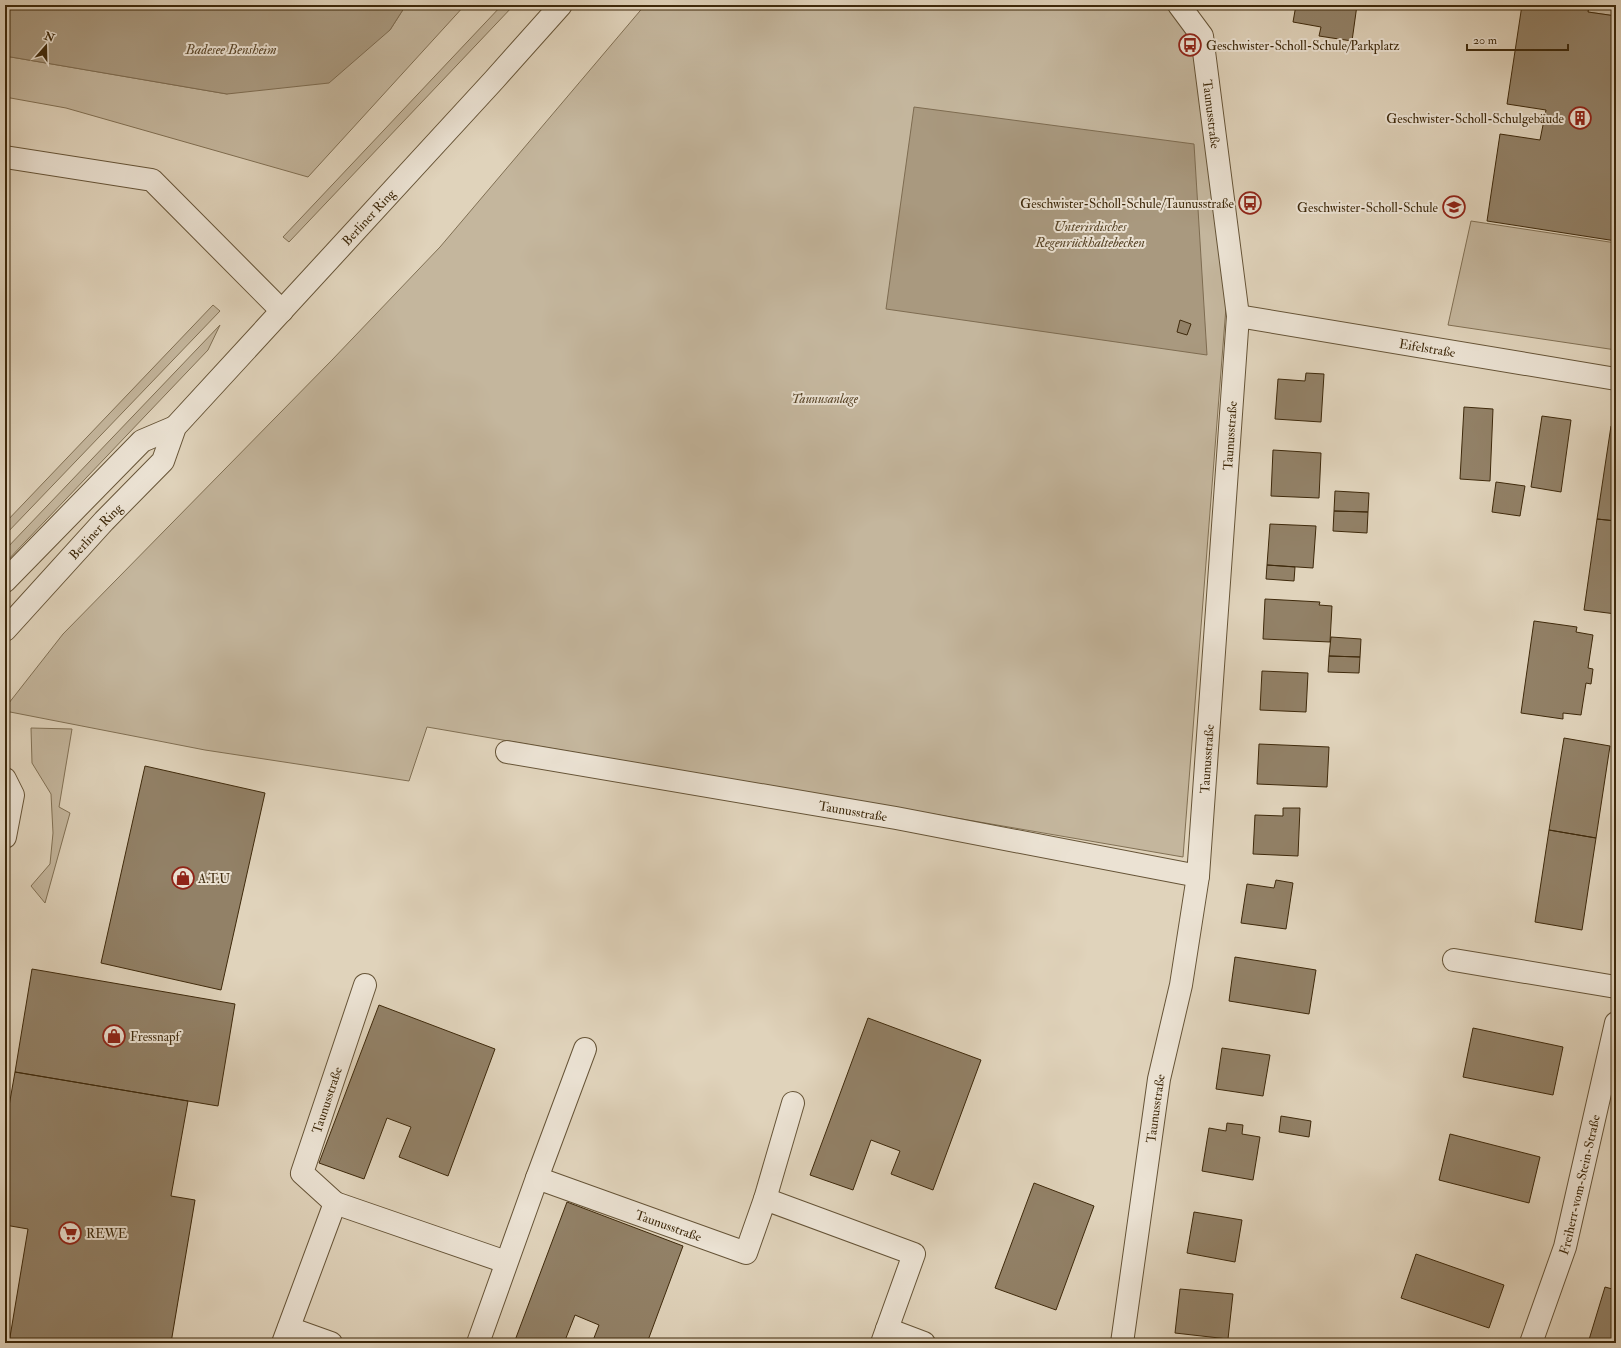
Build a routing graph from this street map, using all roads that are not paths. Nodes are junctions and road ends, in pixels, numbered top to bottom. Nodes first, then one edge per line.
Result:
1 (561, 5) edge
2 (1179, 5) edge
3 (5, 157) edge
4 (282, 310) junction
5 (1238, 316) junction
6 (1616, 379) edge
7 (175, 427) junction
8 (5, 581) edge
9 (5, 630) edge
10 (508, 752) dead end
11 (5, 779) edge
12 (6, 827) edge
13 (1198, 876) junction
14 (1454, 960) dead end
15 (365, 984) dead end
16 (1616, 986) edge
17 (1616, 1023) edge
18 (585, 1049) dead end
19 (793, 1103) dead end
20 (537, 1178) junction
21 (765, 1199) junction
22 (335, 1203) junction
23 (506, 1262) junction
24 (286, 1335) edge
25 (884, 1336) edge
26 (331, 1343) edge
27 (478, 1343) edge
28 (924, 1343) edge
29 (1122, 1343) edge
30 (1531, 1343) edge

1 - 4 street, Berliner Ring
2 - 5 street, Taunusstraße
3 - 4 street
4 - 7 street, Berliner Ring
5 - 6 street, Eifelstraße
5 - 13 street, Taunusstraße
7 - 8 street, Berliner Ring
7 - 9 street, Berliner Ring
10 - 13 street, Taunusstraße
11 - 12 street
13 - 29 street, Taunusstraße
14 - 16 street
15 - 22 street, Taunusstraße
17 - 30 street, Freiherr-vom-Stein-Straße
18 - 20 street
19 - 21 street, Taunusstraße
20 - 21 street, Taunusstraße
20 - 23 street
21 - 25 street
22 - 23 street, Taunusstraße
22 - 24 street
23 - 27 street
24 - 26 street
25 - 28 street

